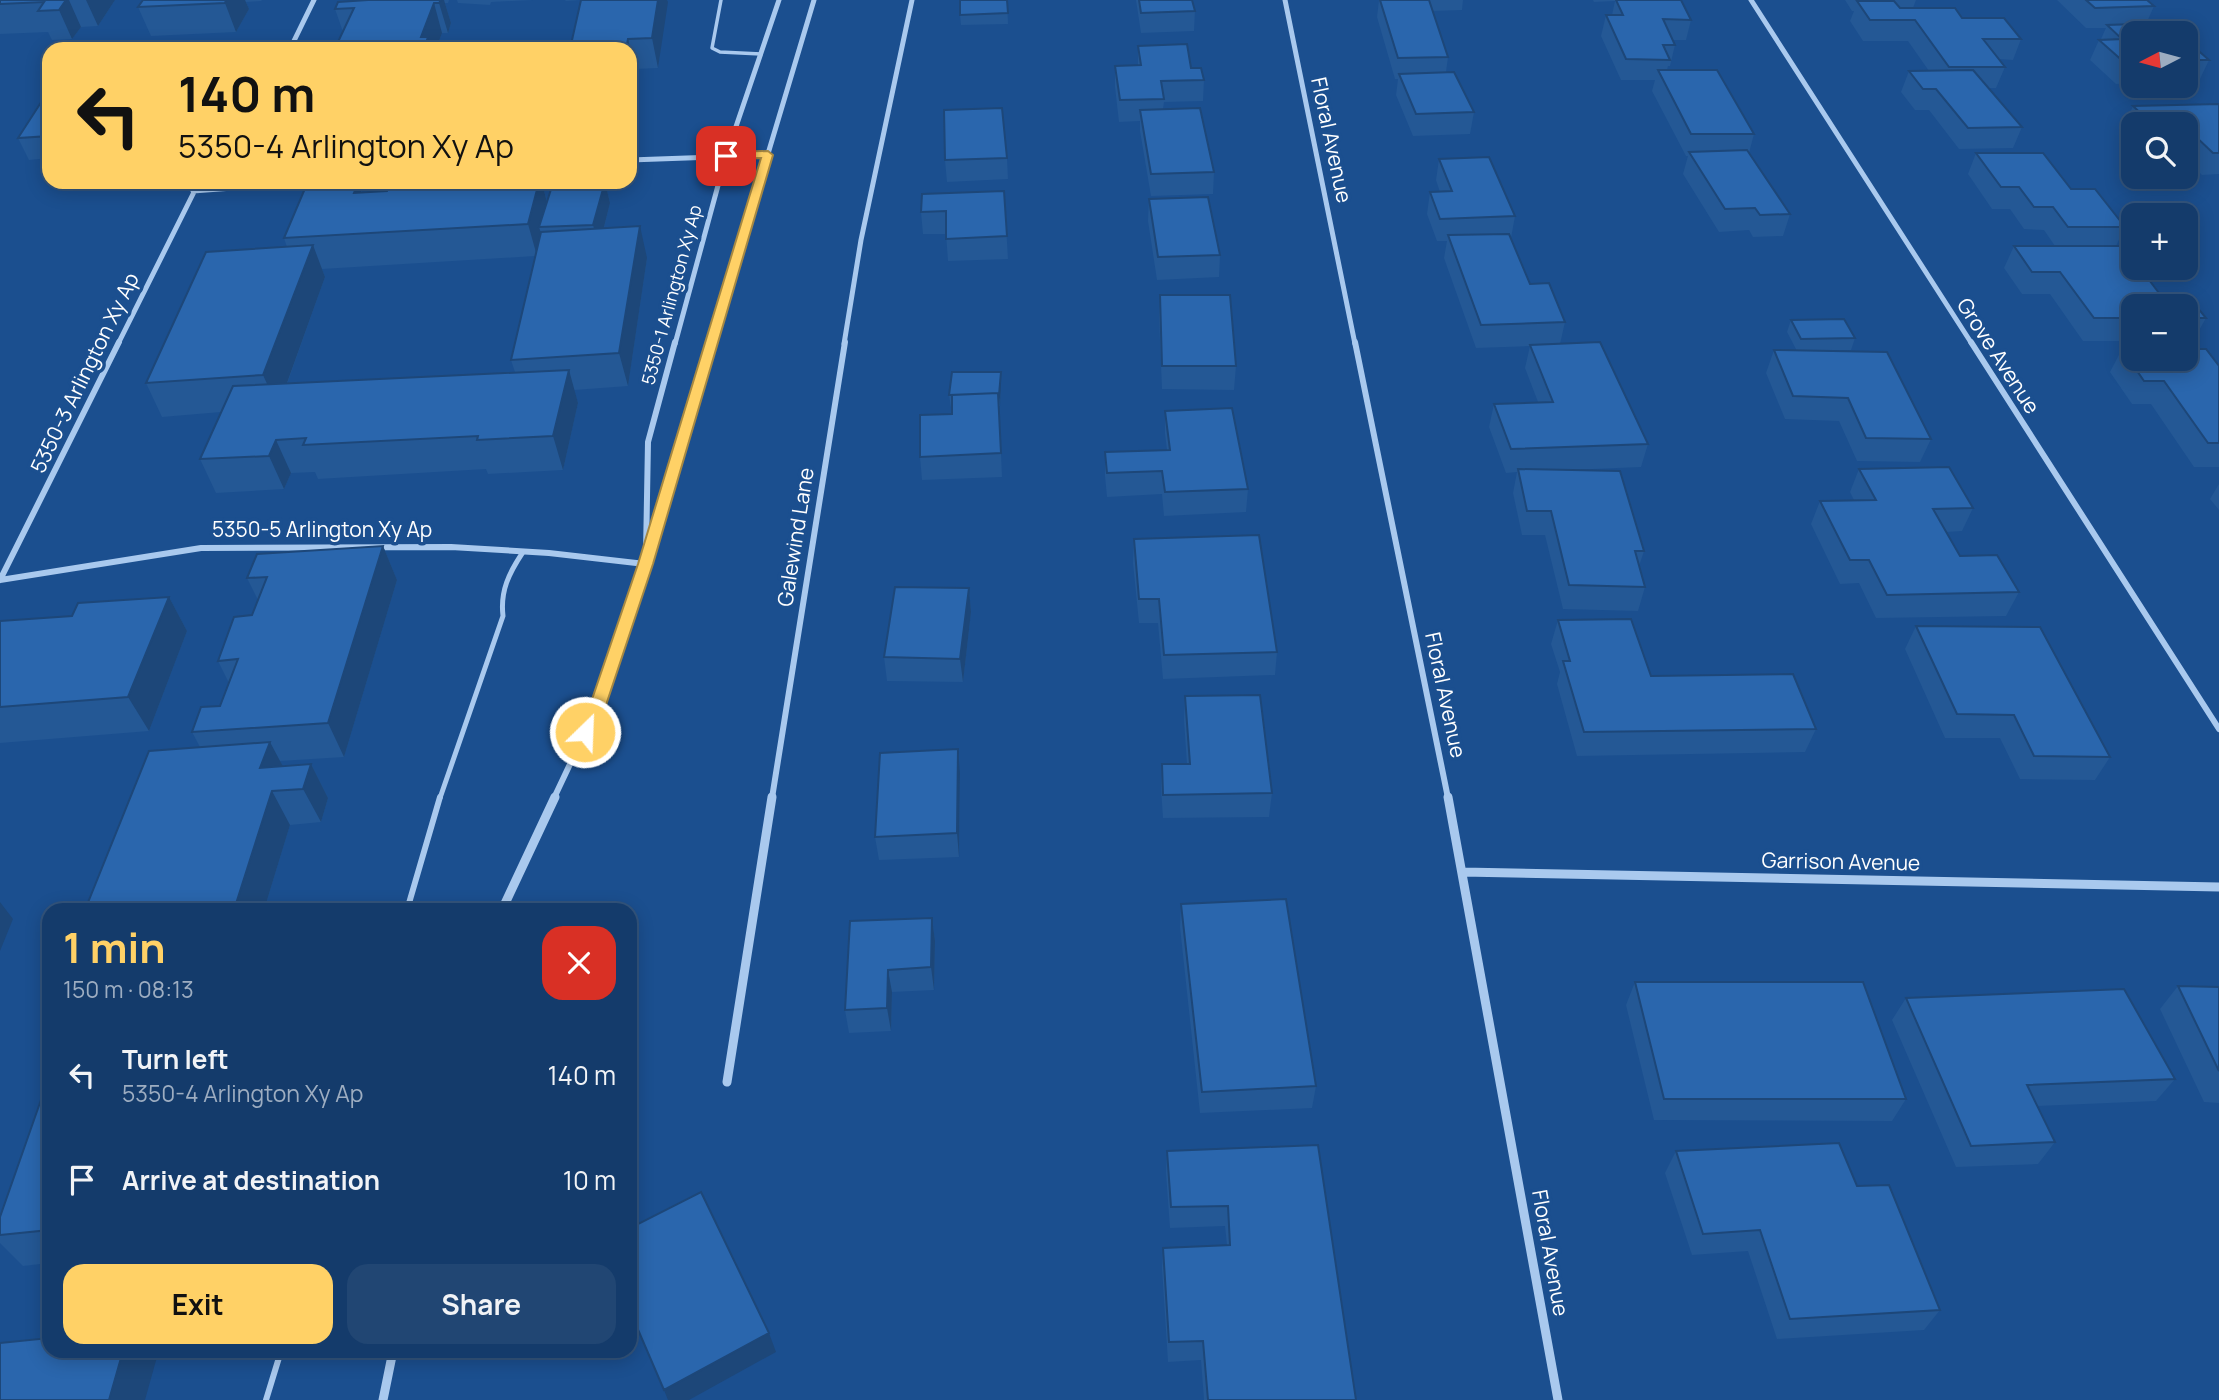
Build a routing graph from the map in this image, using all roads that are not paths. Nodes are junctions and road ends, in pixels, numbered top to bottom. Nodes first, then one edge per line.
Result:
1 (314, 0) edge
2 (720, 0) edge
3 (779, 0) edge
4 (814, 0) edge
5 (912, 0) edge
6 (1285, 0) edge
7 (1751, 0) edge
8 (293, 42) edge
9 (761, 54) junction
10 (768, 155) junction
11 (726, 156) junction
12 (637, 160) edge
13 (220, 189) edge
14 (193, 191) joint
15 (523, 552) junction
16 (645, 564) junction
17 (0, 580) edge
18 (2219, 730) edge
19 (1463, 872) junction
20 (2219, 887) edge
21 (409, 903) edge
22 (505, 903) edge
23 (727, 1083) dead end
24 (279, 1358) edge
25 (392, 1358) edge
26 (266, 1400) edge
27 (383, 1400) edge
28 (1558, 1400) edge

1 - 8 street
2 - 9 lane
3 - 9 street, 5350-1 Arlington Xy Ap
4 - 10 street, 5350-1 Arlington Xy Ap
5 - 23 street, Galewind Lane
6 - 19 street, Floral Avenue
7 - 18 street, Grove Avenue
9 - 11 street, 5350-1 Arlington Xy Ap
10 - 11 street
10 - 16 street, 5350-1 Arlington Xy Ap
11 - 12 street
11 - 16 street, 5350-1 Arlington Xy Ap
13 - 14 street
14 - 17 street, 5350-3 Arlington Xy Ap
15 - 16 street, 5350-5 Arlington Xy Ap
15 - 17 street, 5350-5 Arlington Xy Ap
15 - 21 lane
16 - 22 street, 5350-1 Arlington Xy Ap
19 - 20 street, Garrison Avenue
19 - 28 street, Floral Avenue
24 - 26 lane
25 - 27 street

